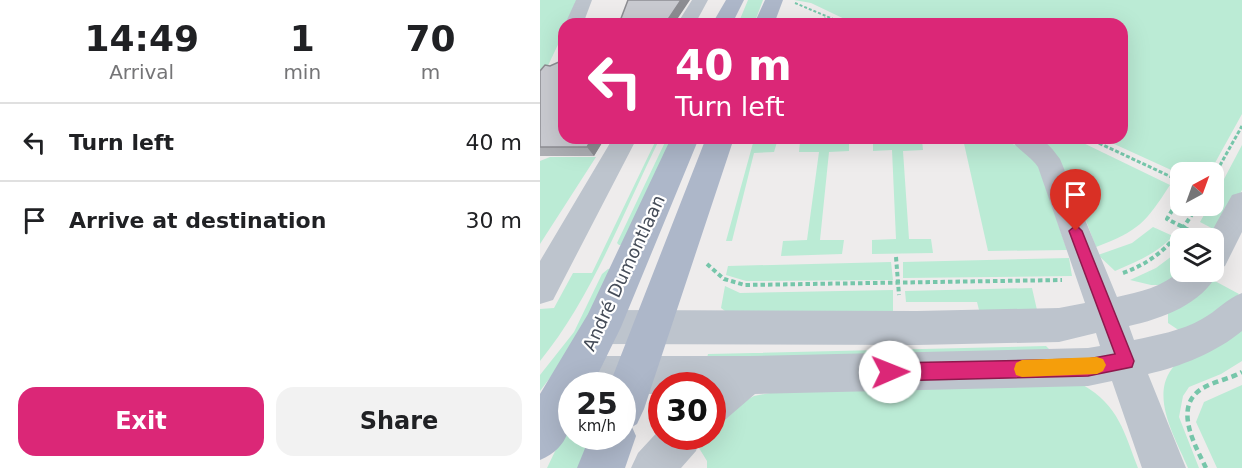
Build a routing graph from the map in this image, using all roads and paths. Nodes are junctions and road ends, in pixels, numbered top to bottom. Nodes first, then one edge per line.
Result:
1 (584, 0) edge
2 (700, 0) edge
3 (735, 0) edge
4 (783, 1) edge
5 (829, 17) edge
6 (576, 18) edge
7 (690, 18) edge
8 (725, 18) edge
9 (769, 18) edge
10 (1242, 126) edge
11 (622, 144) edge
12 (682, 144) edge
13 (734, 144) edge
14 (1031, 144) edge
15 (1101, 144) edge
16 (1222, 162) edge
17 (1170, 177) edge
18 (1242, 203) edge
19 (1170, 214) edge
20 (1191, 216) edge
21 (1184, 227) junction
22 (1224, 238) edge
23 (896, 257) dead end
24 (707, 264) dead end
25 (1094, 279) junction
26 (1191, 282) edge
27 (898, 284) junction
28 (541, 290) edge
29 (900, 302) dead end
30 (1242, 309) edge
31 (1107, 316) junction
32 (602, 327) junction
33 (651, 328) junction
34 (1126, 361) junction
35 (577, 372) edge
36 (636, 372) edge
37 (1242, 372) edge
38 (749, 375) junction
39 (636, 391) edge
40 (726, 392) edge
41 (558, 405) edge
42 (540, 437) edge
43 (608, 450) edge
44 (669, 450) edge
45 (601, 468) edge
46 (653, 468) edge
47 (1164, 468) edge
48 (1206, 468) edge

1 - 6 street
2 - 7 street
3 - 8 main road
4 - 5 path
4 - 9 main road
10 - 16 path
11 - 28 street
12 - 32 main road, André Dumontlaan
13 - 33 main road, André Dumontlaan
14 - 25 street
15 - 17 path
18 - 22 street
19 - 21 path
20 - 21 path
21 - 25 path
23 - 27 path
24 - 27 path
25 - 27 path
25 - 31 street
26 - 31 street
27 - 29 path
30 - 34 street
31 - 33 street
31 - 34 street
32 - 33 street
32 - 35 main road, André Dumontlaan
33 - 36 main road, André Dumontlaan
34 - 38 street
34 - 47 street
37 - 48 path
38 - 39 street
38 - 40 street
41 - 42 main road, André Dumontlaan
43 - 45 main road
44 - 46 street

